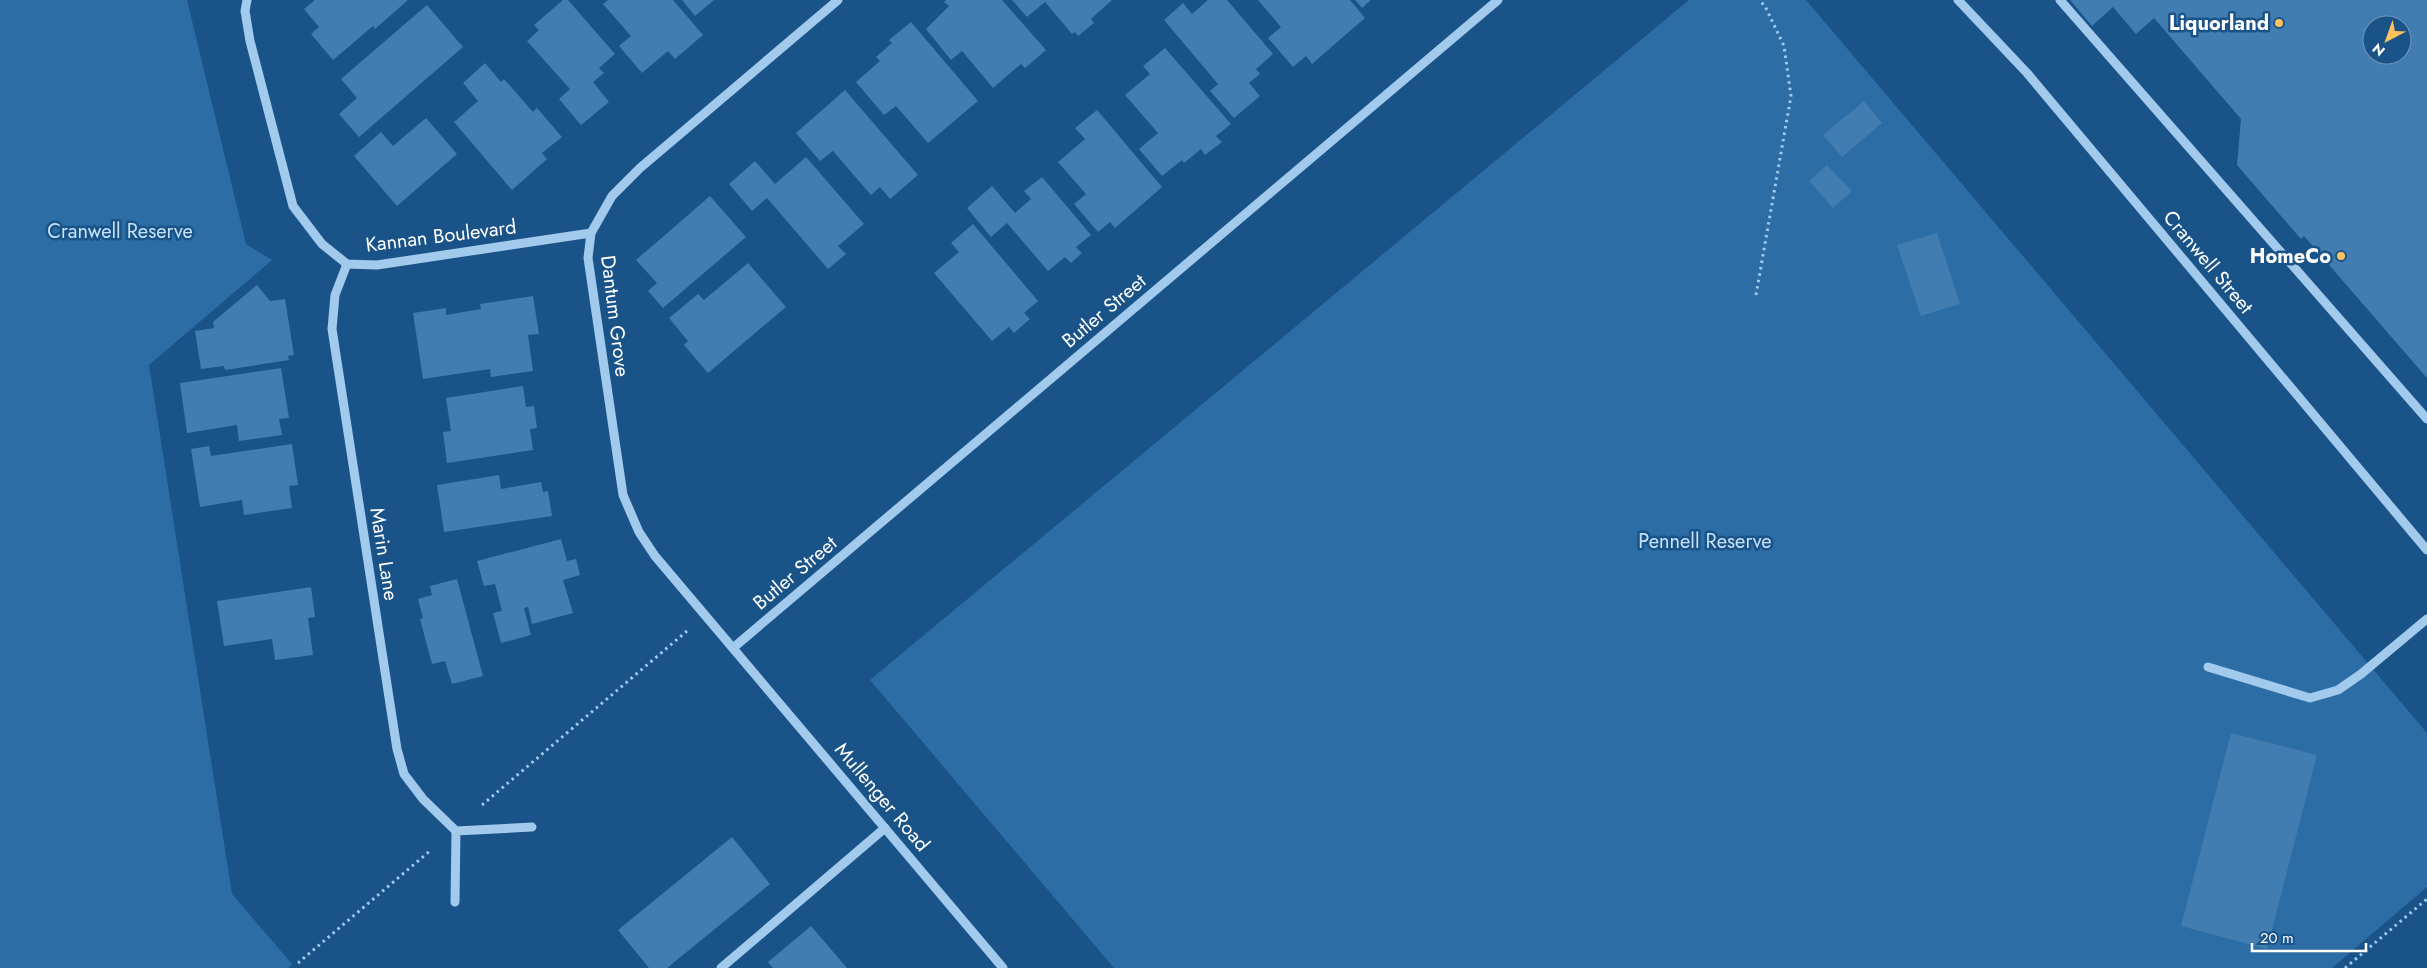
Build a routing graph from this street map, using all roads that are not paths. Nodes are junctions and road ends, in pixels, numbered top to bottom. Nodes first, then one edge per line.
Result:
1 (247, 0) edge
2 (838, 0) edge
3 (1498, 0) edge
4 (1958, 0) edge
5 (2060, 0) edge
6 (591, 233) junction
7 (347, 264) junction
8 (2427, 419) edge
9 (2427, 550) edge
10 (2427, 619) edge
11 (734, 648) junction
12 (2208, 667) dead end
13 (532, 827) dead end
14 (885, 828) junction
15 (456, 830) junction
16 (455, 902) dead end
17 (720, 968) edge
18 (1003, 968) edge

1 - 7 street, Kannan Boulevard
2 - 6 street, Dantum Grove
3 - 11 street, Butler Street
4 - 9 street, Cranwell Street
5 - 8 street
6 - 7 street, Kannan Boulevard
6 - 11 street, Dantum Grove
7 - 15 street, Marin Lane
10 - 12 street
11 - 14 street, Mullenger Road
13 - 15 street
14 - 17 street
14 - 18 street, Mullenger Road
15 - 16 street

